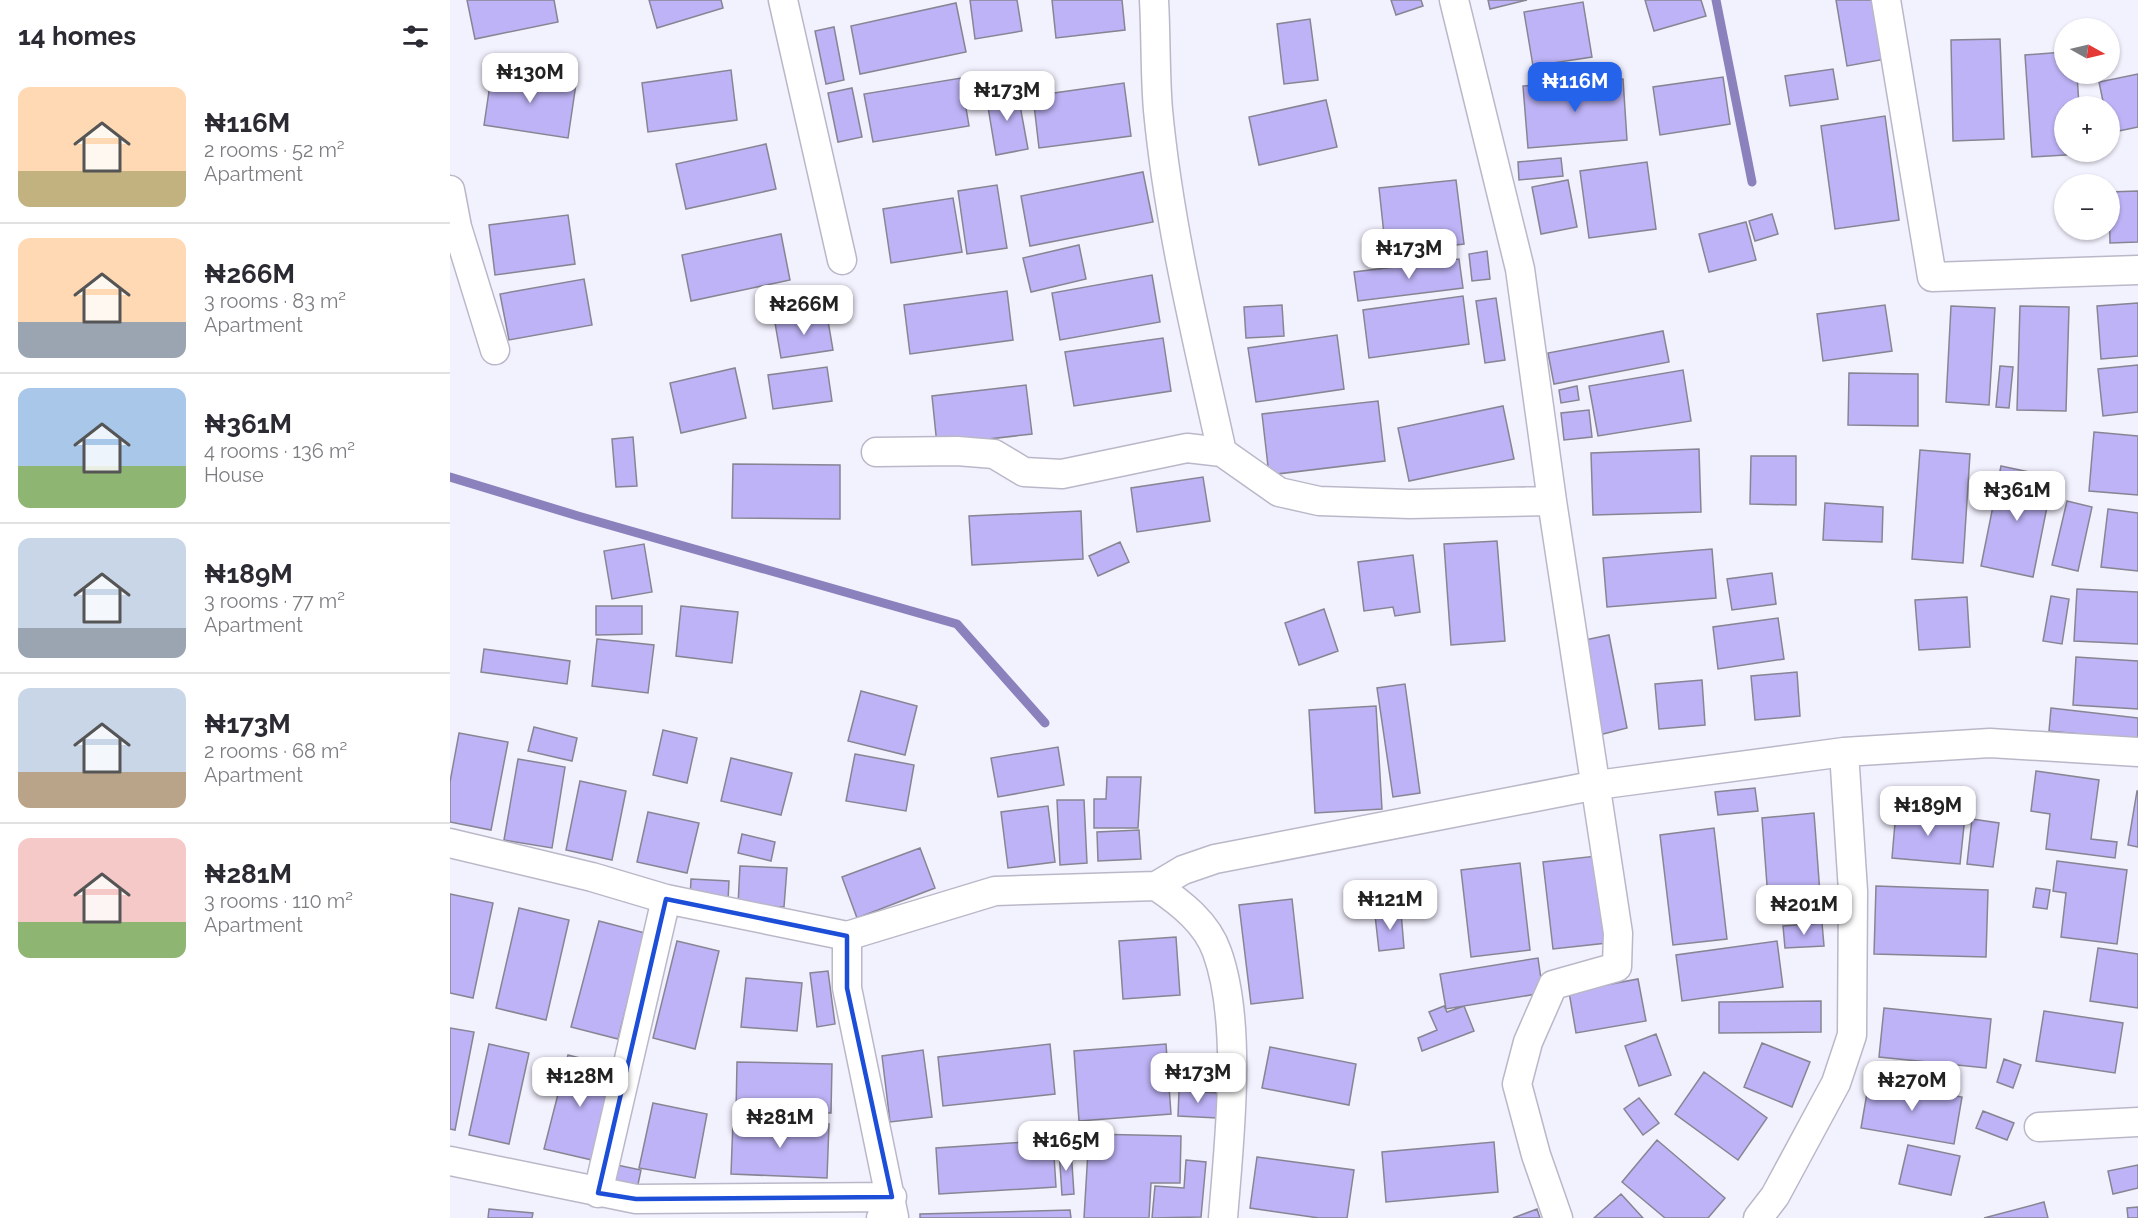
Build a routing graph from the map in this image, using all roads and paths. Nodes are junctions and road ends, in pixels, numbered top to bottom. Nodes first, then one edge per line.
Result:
1 (783, 0) edge
2 (1154, 0) edge
3 (1454, 0) edge
4 (1886, 0) edge
5 (450, 190) edge
6 (842, 260) dead end
7 (2138, 270) edge
8 (495, 350) dead end
9 (876, 452) dead end
10 (1222, 452) junction
11 (1552, 501) junction
12 (1844, 752) junction
13 (2138, 752) edge
14 (1597, 785) junction
15 (450, 843) edge
16 (1156, 886) junction
17 (666, 899) junction
18 (847, 936) junction
19 (2138, 1122) edge
20 (2039, 1127) dead end
21 (450, 1161) edge
22 (598, 1193) junction
23 (889, 1211) edge
24 (1222, 1218) edge
25 (1558, 1218) edge
26 (1758, 1218) edge

1 - 6 street
2 - 10 street
3 - 11 street
4 - 7 street
5 - 8 street
9 - 10 street
10 - 11 street
11 - 14 street
12 - 13 street
12 - 14 street
12 - 26 street
14 - 16 street
14 - 25 street
15 - 17 street
16 - 18 street
16 - 24 street
17 - 18 street
17 - 22 street
18 - 23 street
19 - 20 street
21 - 22 street
22 - 23 street

